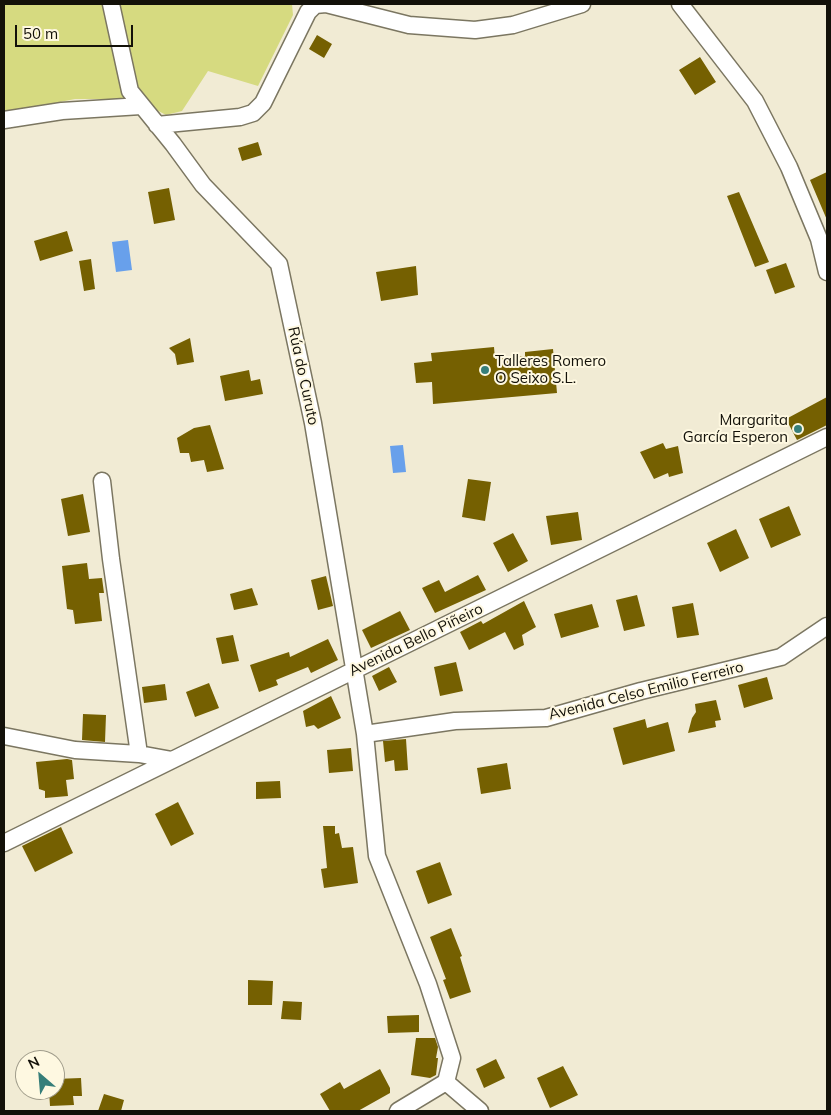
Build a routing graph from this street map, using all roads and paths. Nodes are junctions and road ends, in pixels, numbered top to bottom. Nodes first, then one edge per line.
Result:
1 (112, 4) edge
2 (582, 4) edge
3 (680, 4) edge
4 (141, 106) junction
5 (4, 120) edge
6 (157, 125) junction
7 (827, 272) edge
8 (827, 437) edge
9 (102, 481) dead end
10 (827, 626) edge
11 (354, 671) junction
12 (365, 734) junction
13 (4, 736) edge
14 (139, 754) junction
15 (172, 760) junction
16 (4, 843) edge
17 (446, 1082) junction
18 (398, 1111) edge
19 (480, 1111) edge

1 - 4 street, Rúa do Curuto
2 - 6 street
3 - 7 street
4 - 5 street
4 - 6 street, Rúa do Curuto
6 - 11 street, Rúa do Curuto
8 - 11 street, Avenida Bello Piñeiro
9 - 14 street
10 - 12 street, Avenida Celso Emilio Ferreiro
11 - 12 street
11 - 15 street, Avenida Bello Piñeiro
12 - 17 street
13 - 14 street
14 - 15 street
15 - 16 street, Avenida Bello Piñeiro
17 - 18 street
17 - 19 street

